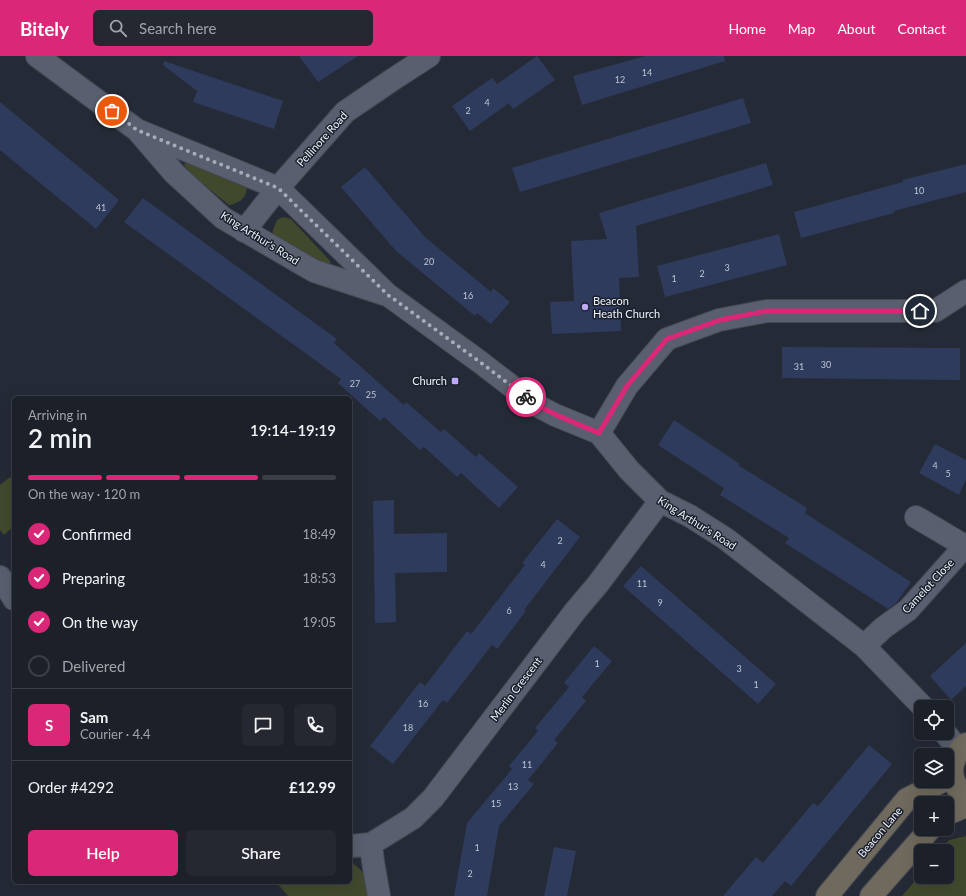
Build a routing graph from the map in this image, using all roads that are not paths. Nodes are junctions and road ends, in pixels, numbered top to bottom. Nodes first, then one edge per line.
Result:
1 (37, 56) edge
2 (430, 56) edge
3 (137, 130) junction
4 (278, 188) junction
5 (244, 232) junction
6 (966, 291) edge
7 (388, 295) junction
8 (599, 433) junction
9 (660, 501) junction
10 (916, 517) dead end
11 (0, 577) edge
12 (12, 596) edge
13 (864, 646) junction
14 (916, 700) edge
15 (954, 740) edge
16 (963, 747) edge
17 (954, 758) edge
18 (954, 784) edge
19 (930, 788) edge
20 (966, 797) edge
21 (966, 806) edge
22 (954, 811) edge
23 (924, 836) edge
24 (371, 844) junction
25 (352, 846) edge
26 (379, 896) edge
27 (826, 896) edge
28 (872, 896) edge

1 - 3 street, King Arthur's Road
2 - 4 street, Pellinore Road
3 - 4 street, King Arthur's Road
3 - 5 street, King Arthur's Road
4 - 5 street, Pellinore Road
4 - 7 street, King Arthur's Road
5 - 7 street, King Arthur's Road
6 - 8 street
7 - 8 street, King Arthur's Road
8 - 9 street, King Arthur's Road
9 - 13 street, King Arthur's Road
9 - 24 street, Merlin Crescent
10 - 13 street, Camelot Close
11 - 12 street
13 - 14 street, King Arthur's Road
15 - 16 street
16 - 17 street
18 - 20 street
19 - 27 street, Beacon Lane
21 - 22 street
23 - 28 street
24 - 25 street, Merlin Crescent
24 - 26 street

